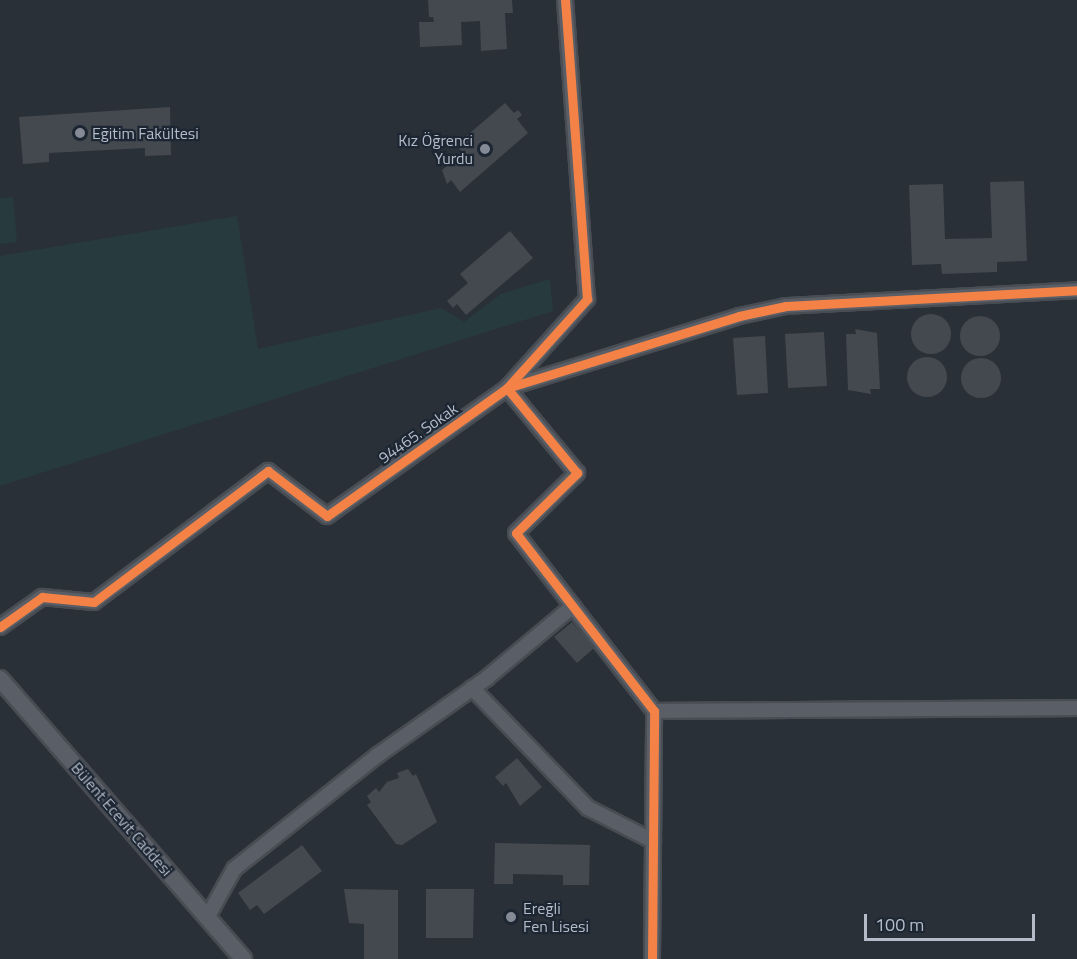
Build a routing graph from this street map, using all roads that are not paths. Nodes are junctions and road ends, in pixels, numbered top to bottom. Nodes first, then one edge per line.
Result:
1 (565, 0) edge
2 (1077, 290) edge
3 (507, 388) junction
4 (573, 606) junction
5 (0, 627) edge
6 (0, 679) edge
7 (472, 688) junction
8 (1077, 708) edge
9 (654, 711) junction
10 (652, 841) junction
11 (208, 916) junction
12 (243, 959) edge
13 (652, 959) edge

1 - 3 street, 94465. Sokak
2 - 3 street
3 - 4 street
3 - 5 street, 94465. Sokak
4 - 7 street
4 - 9 street
6 - 11 street, Bülent Ecevit Caddesi
7 - 10 street
7 - 11 street
8 - 9 street
9 - 10 street
10 - 13 street
11 - 12 street, Bülent Ecevit Caddesi

